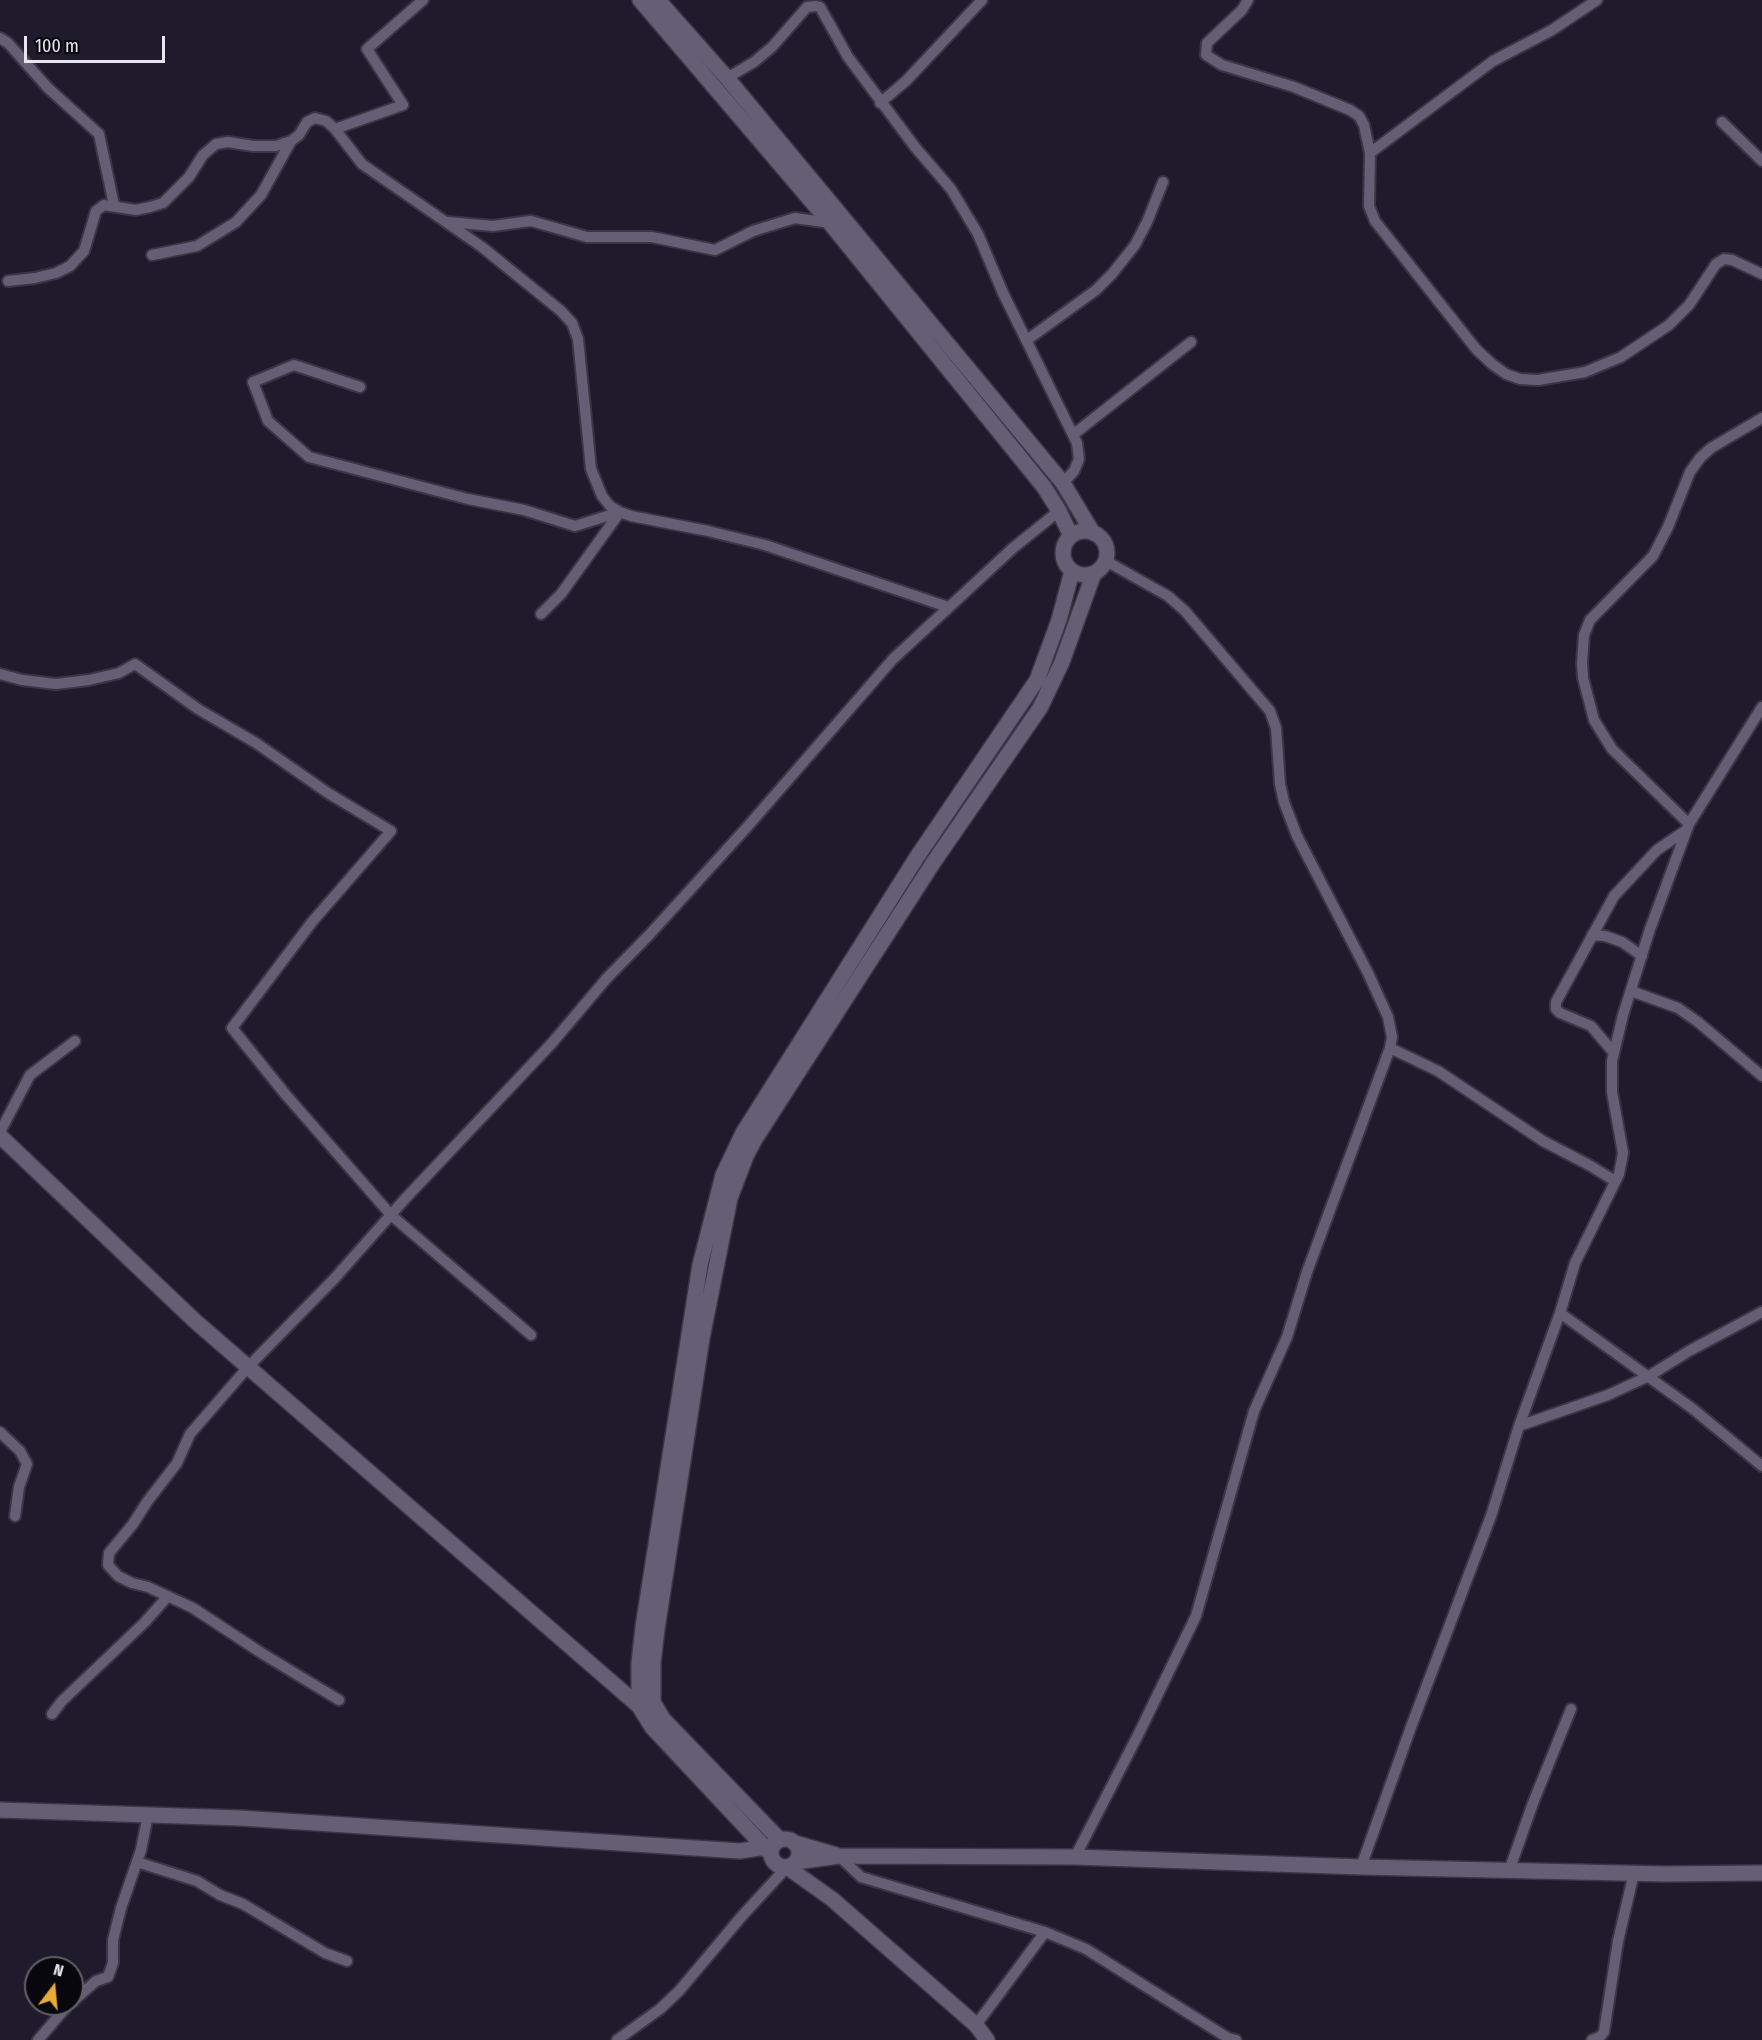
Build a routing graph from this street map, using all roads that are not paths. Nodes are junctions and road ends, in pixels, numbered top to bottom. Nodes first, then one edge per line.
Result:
1 (423, 0) edge
2 (640, 0) edge
3 (658, 0) edge
4 (982, 0) edge
5 (1248, 0) edge
6 (1597, 0) edge
7 (814, 3) edge
8 (0, 38) edge
9 (727, 78) junction
10 (880, 103) junction
11 (1722, 122) dead end
12 (335, 129) junction
13 (291, 141) junction
14 (1370, 153) junction
15 (1762, 160) edge
16 (1163, 182) dead end
17 (114, 205) junction
18 (446, 221) junction
19 (830, 223) junction
20 (152, 255) dead end
21 (1762, 274) edge
22 (8, 281) dead end
23 (1027, 340) junction
24 (1191, 342) dead end
25 (360, 387) dead end
26 (1762, 418) edge
27 (1074, 434) junction
28 (1063, 483) junction
29 (1059, 511) junction
30 (620, 512) junction
31 (1093, 532) junction
32 (1071, 536) junction
33 (1106, 561) junction
34 (1072, 571) junction
35 (1094, 573) junction
36 (948, 607) junction
37 (541, 614) dead end
38 (0, 674) edge
39 (1762, 707) edge
40 (1687, 827) junction
41 (1592, 935) junction
42 (1642, 956) junction
43 (1631, 991) junction
44 (75, 1041) dead end
45 (1390, 1048) junction
46 (1614, 1053) junction
47 (1762, 1076) edge
48 (0, 1134) edge
49 (1615, 1181) junction
50 (391, 1215) junction
51 (1560, 1312) junction
52 (1762, 1312) edge
53 (531, 1335) dead end
54 (248, 1367) junction
55 (1649, 1376) junction
56 (1519, 1426) junction
57 (0, 1432) edge
58 (1762, 1466) edge
59 (15, 1516) dead end
60 (168, 1596) junction
61 (339, 1700) dead end
62 (639, 1706) junction
63 (1571, 1708) dead end
64 (52, 1714) dead end
65 (0, 1810) edge
66 (148, 1815) junction
67 (785, 1853) junction
68 (838, 1856) junction
69 (1075, 1857) junction
70 (137, 1862) junction
71 (1361, 1867) junction
72 (1509, 1871) junction
73 (1634, 1873) junction
74 (1762, 1873) edge
75 (832, 1899) junction
76 (1045, 1932) junction
77 (347, 1961) dead end
78 (84, 1992) edge
79 (59, 2016) edge
80 (976, 2025) junction
81 (38, 2040) edge
82 (617, 2040) edge
83 (987, 2040) edge
84 (1236, 2040) edge
85 (1592, 2040) edge

1 - 12 street
2 - 19 street
3 - 9 street
4 - 10 street
5 - 14 street
6 - 14 street
7 - 9 street
7 - 10 street
8 - 17 street
9 - 28 street
10 - 23 street
11 - 15 street
12 - 13 street
12 - 18 street
13 - 17 street
13 - 20 street
14 - 21 street
16 - 23 street
17 - 22 street
18 - 19 street
18 - 30 street
19 - 29 street
23 - 27 street
24 - 27 street
25 - 30 street
26 - 40 street
27 - 28 street
28 - 31 street
29 - 32 street
29 - 36 street
30 - 36 street
30 - 37 street
31 - 32 street
31 - 33 street
32 - 34 street
33 - 35 street
33 - 45 street
34 - 35 street
34 - 62 street
35 - 67 street
36 - 50 street
38 - 50 street
39 - 40 street
40 - 41 street
40 - 42 street
41 - 42 street
41 - 46 street
42 - 43 street
43 - 46 street
43 - 47 street
44 - 48 street
45 - 49 street
45 - 69 street
46 - 49 street
48 - 54 street
49 - 51 street
50 - 53 street
50 - 54 street
51 - 55 street
51 - 56 street
52 - 55 street
54 - 60 street
54 - 62 street
55 - 56 street
55 - 58 street
56 - 71 street
57 - 59 street
60 - 61 street
60 - 64 street
62 - 67 street
63 - 72 street
65 - 66 street
66 - 67 street
66 - 70 street
67 - 68 street
67 - 68 street
67 - 75 street
67 - 75 street
67 - 82 street
68 - 69 street
68 - 76 street
69 - 71 street
70 - 77 street
70 - 78 street
71 - 72 street
72 - 73 street
73 - 74 street
73 - 85 street
75 - 80 street
76 - 80 street
76 - 84 street
79 - 81 street
80 - 83 street

